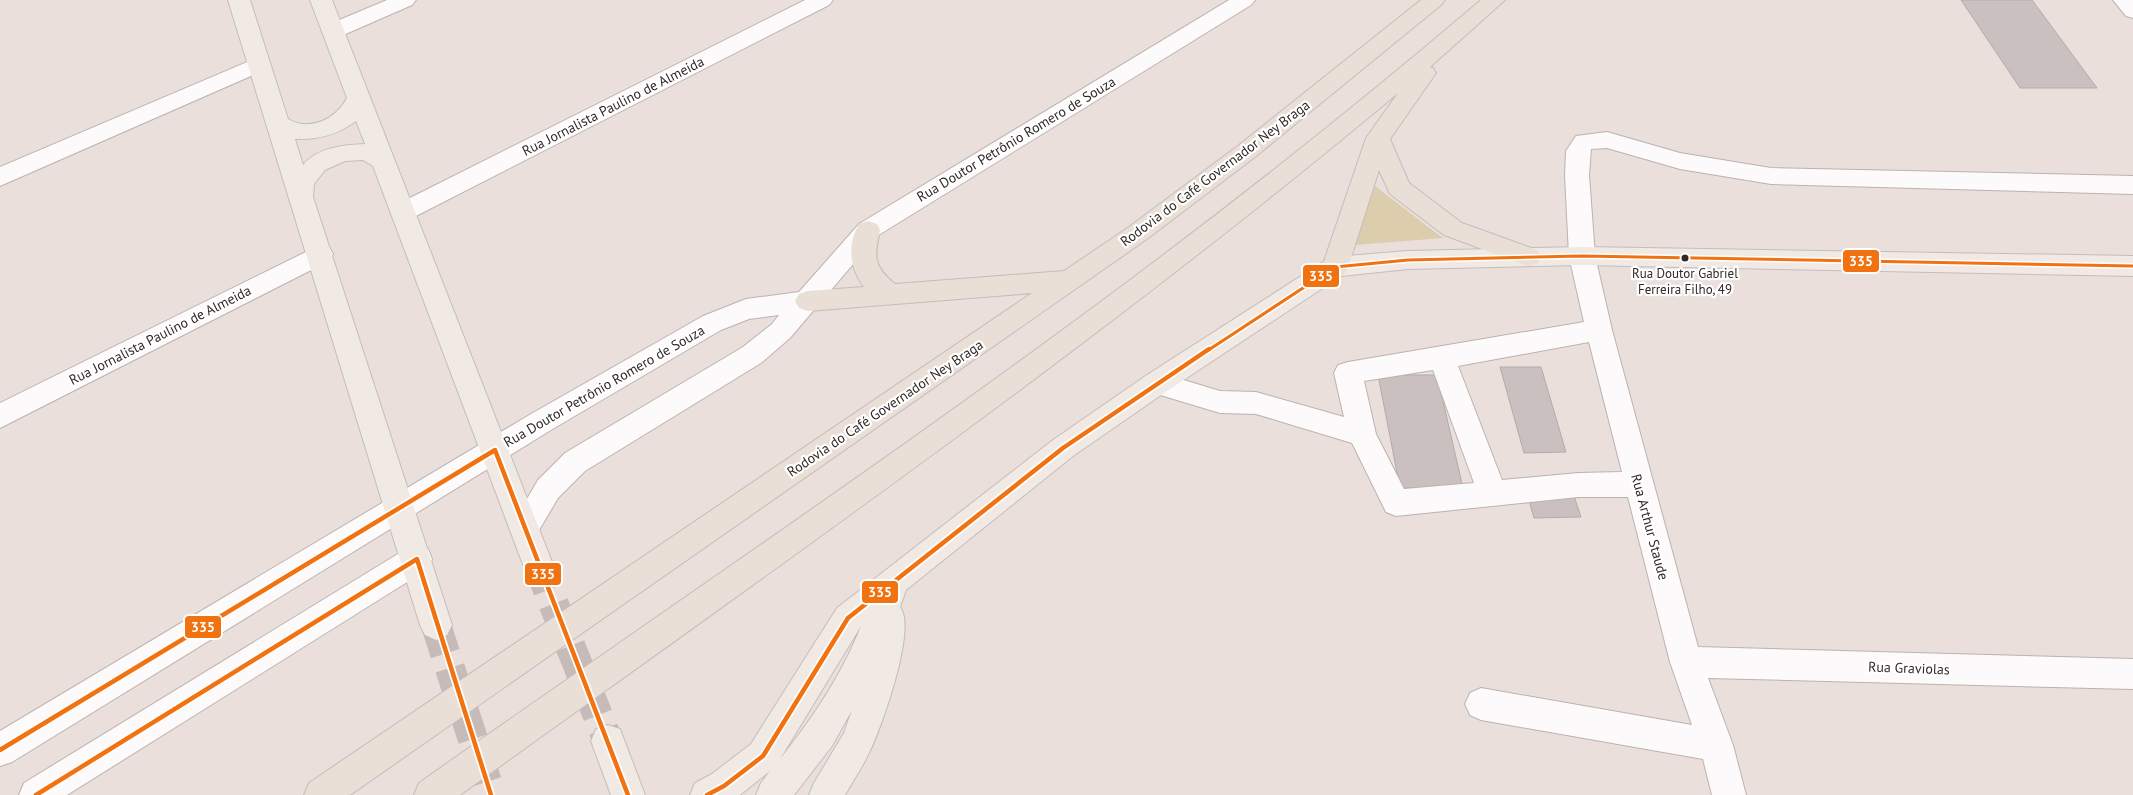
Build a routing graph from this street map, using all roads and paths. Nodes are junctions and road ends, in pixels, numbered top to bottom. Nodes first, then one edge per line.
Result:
1 (239, 0) edge
2 (321, 0) edge
3 (404, 0) edge
4 (822, 0) edge
5 (1244, 0) edge
6 (1434, 0) edge
7 (1494, 0) edge
8 (2124, 0) edge
9 (2133, 11) edge
10 (333, 31) junction
11 (1451, 37) junction
12 (259, 64) junction
13 (358, 100) junction
14 (277, 123) junction
15 (1378, 138) junction
16 (384, 162) junction
17 (0, 177) edge
18 (2133, 186) edge
19 (302, 199) junction
20 (403, 212) junction
21 (868, 230) junction
22 (320, 254) junction
23 (1582, 256) junction
24 (1528, 257) junction
25 (1335, 266) junction
26 (2133, 266) edge
27 (1071, 280) junction
28 (890, 295) junction
29 (808, 301) junction
30 (1598, 330) junction
31 (1442, 358) junction
32 (1157, 383) junction
33 (0, 416) edge
34 (1362, 434) junction
35 (495, 450) junction
36 (1639, 484) junction
37 (1492, 493) junction
38 (400, 508) junction
39 (525, 528) junction
40 (417, 559) junction
41 (537, 562) tunnel mouth
42 (894, 581) junction
43 (436, 625) tunnel mouth
44 (1686, 662) junction
45 (2133, 674) edge
46 (1481, 704) dead end
47 (608, 741) tunnel mouth
48 (1716, 744) junction
49 (0, 750) edge
50 (36, 795) edge
51 (321, 795) edge
52 (431, 795) edge
53 (628, 795) edge
54 (707, 795) edge
55 (773, 795) edge
56 (826, 795) edge
57 (1729, 795) edge

1 - 12 main road
2 - 10 main road
3 - 10 street
4 - 20 street, Rua Jornalista Paulino de Almeida
5 - 21 street, Rua Doutor Petrônio Romero de Souza
6 - 27 highway, Rodovia do Café Governador Ney Braga
7 - 11 highway
8 - 9 street
10 - 13 main road
11 - 15 highway
11 - 52 highway
12 - 14 main road
12 - 17 street
13 - 14 main road
13 - 16 main road
14 - 19 main road
15 - 24 highway
15 - 25 highway
16 - 19 main road
16 - 20 main road
18 - 23 street, Rua Arthur Staude
19 - 22 main road
20 - 35 main road
21 - 28 highway
21 - 29 street, Rua Doutor Petrônio Romero de Souza
22 - 33 street, Rua Jornalista Paulino de Almeida
22 - 38 main road
23 - 24 main road
23 - 26 main road
23 - 30 street, Rua Arthur Staude
24 - 25 main road
25 - 32 main road
27 - 28 highway
27 - 51 highway, Rodovia do Café Governador Ney Braga
28 - 29 highway
29 - 35 street, Rua Doutor Petrônio Romero de Souza
29 - 39 street, Rua Doutor Petrônio Romero de Souza
30 - 31 street
30 - 36 street, Rua Arthur Staude
31 - 34 street
31 - 37 street
32 - 34 street
32 - 42 main road
34 - 37 street
35 - 38 street, Rua Doutor Petrônio Romero de Souza
35 - 39 main road
36 - 37 street
36 - 44 street, Rua Arthur Staude
38 - 40 main road
38 - 49 street, Rua Doutor Petrônio Romero de Souza
39 - 41 main road
40 - 43 main road
40 - 50 street
42 - 54 main road
42 - 55 main road
42 - 56 main road
44 - 45 street, Rua Graviolas
44 - 48 street, Rua Arthur Staude
46 - 48 street
47 - 53 main road
48 - 57 street, Rua Arthur Staude

